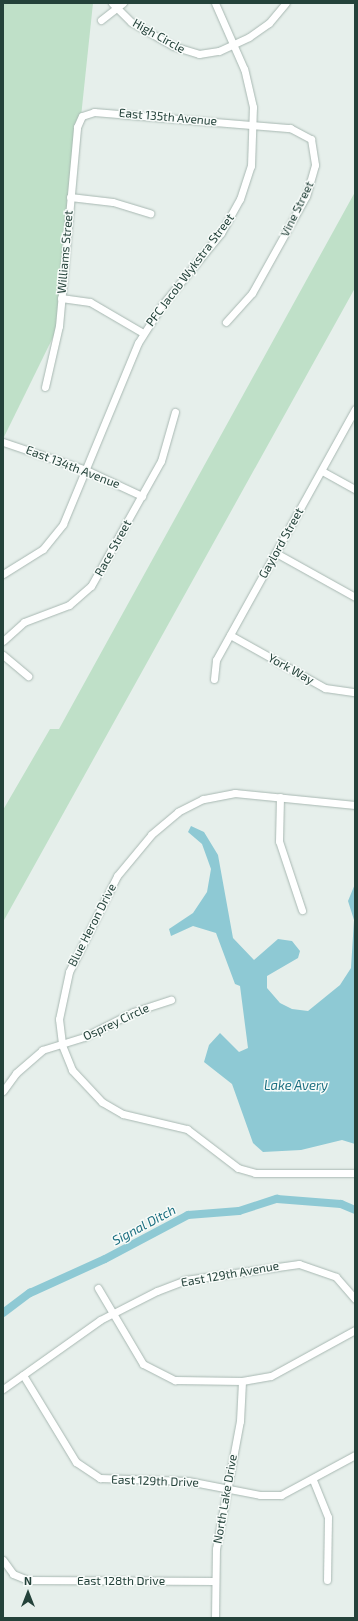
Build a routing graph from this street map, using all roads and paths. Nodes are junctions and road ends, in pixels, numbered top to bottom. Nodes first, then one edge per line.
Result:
1 (123, 3) edge
2 (215, 3) edge
3 (286, 3) edge
4 (114, 6) edge
5 (101, 20) dead end
6 (234, 44) junction
7 (82, 116) joint
8 (255, 125) junction
9 (70, 198) junction
10 (150, 213) dead end
11 (61, 298) junction
12 (226, 322) dead end
13 (143, 333) junction
14 (45, 387) dead end
15 (355, 409) edge
16 (175, 412) dead end
17 (4, 444) edge
18 (86, 470) junction
19 (322, 471) junction
20 (355, 489) edge
21 (142, 496) junction
22 (276, 553) junction
23 (3, 574) edge
24 (355, 597) edge
25 (230, 635) junction
26 (3, 641) edge
27 (3, 655) edge
28 (28, 676) dead end
29 (214, 678) dead end
30 (355, 692) edge
31 (280, 797) junction
32 (355, 805) edge
33 (302, 910) dead end
34 (170, 1000) dead end
35 (62, 1045) junction
36 (3, 1091) edge
37 (355, 1173) edge
38 (98, 1288) dead end
39 (355, 1300) edge
40 (113, 1313) junction
41 (355, 1330) edge
42 (23, 1375) junction
43 (242, 1381) junction
44 (3, 1390) edge
45 (355, 1455) edge
46 (313, 1480) junction
47 (226, 1488) junction
48 (3, 1560) edge
49 (327, 1580) dead end
50 (215, 1581) junction
51 (215, 1618) edge

1 - 4 street
2 - 6 street, PFC Jacob Wykstra Street
3 - 6 street, High Circle
4 - 5 street
4 - 6 street, High Circle
6 - 8 street, PFC Jacob Wykstra Street
7 - 8 street, East 135th Avenue
7 - 9 street, Williams Street
8 - 12 street, Vine Street
8 - 13 street, PFC Jacob Wykstra Street
9 - 10 street
9 - 11 street, Williams Street
11 - 13 street
11 - 14 street, Williams Street
13 - 18 street, PFC Jacob Wykstra Street
15 - 19 street, Gaylord Street
16 - 21 street, Race Street
17 - 18 street, East 134th Avenue
18 - 21 street, East 134th Avenue
18 - 23 street, PFC Jacob Wykstra Street
19 - 20 street
19 - 22 street, Gaylord Street
21 - 26 street, Race Street
22 - 24 street
22 - 25 street, Gaylord Street
25 - 29 street, Gaylord Street
25 - 30 street, York Way
27 - 28 street
31 - 32 street, Blue Heron Drive
31 - 33 street
31 - 35 street, Blue Heron Drive
34 - 35 street, Osprey Circle
35 - 36 street, Osprey Circle
35 - 37 street, Blue Heron Drive
38 - 40 street
39 - 40 street, East 129th Avenue
40 - 42 street, East 129th Avenue
40 - 43 street
41 - 43 street
42 - 44 street, East 129th Avenue
42 - 47 street, East 129th Drive
43 - 47 street, North Lake Drive
45 - 46 street, East 129th Drive
46 - 47 street, East 129th Drive
46 - 49 street
47 - 50 street, North Lake Drive
48 - 50 street, East 128th Drive
50 - 51 street, North Lake Drive

